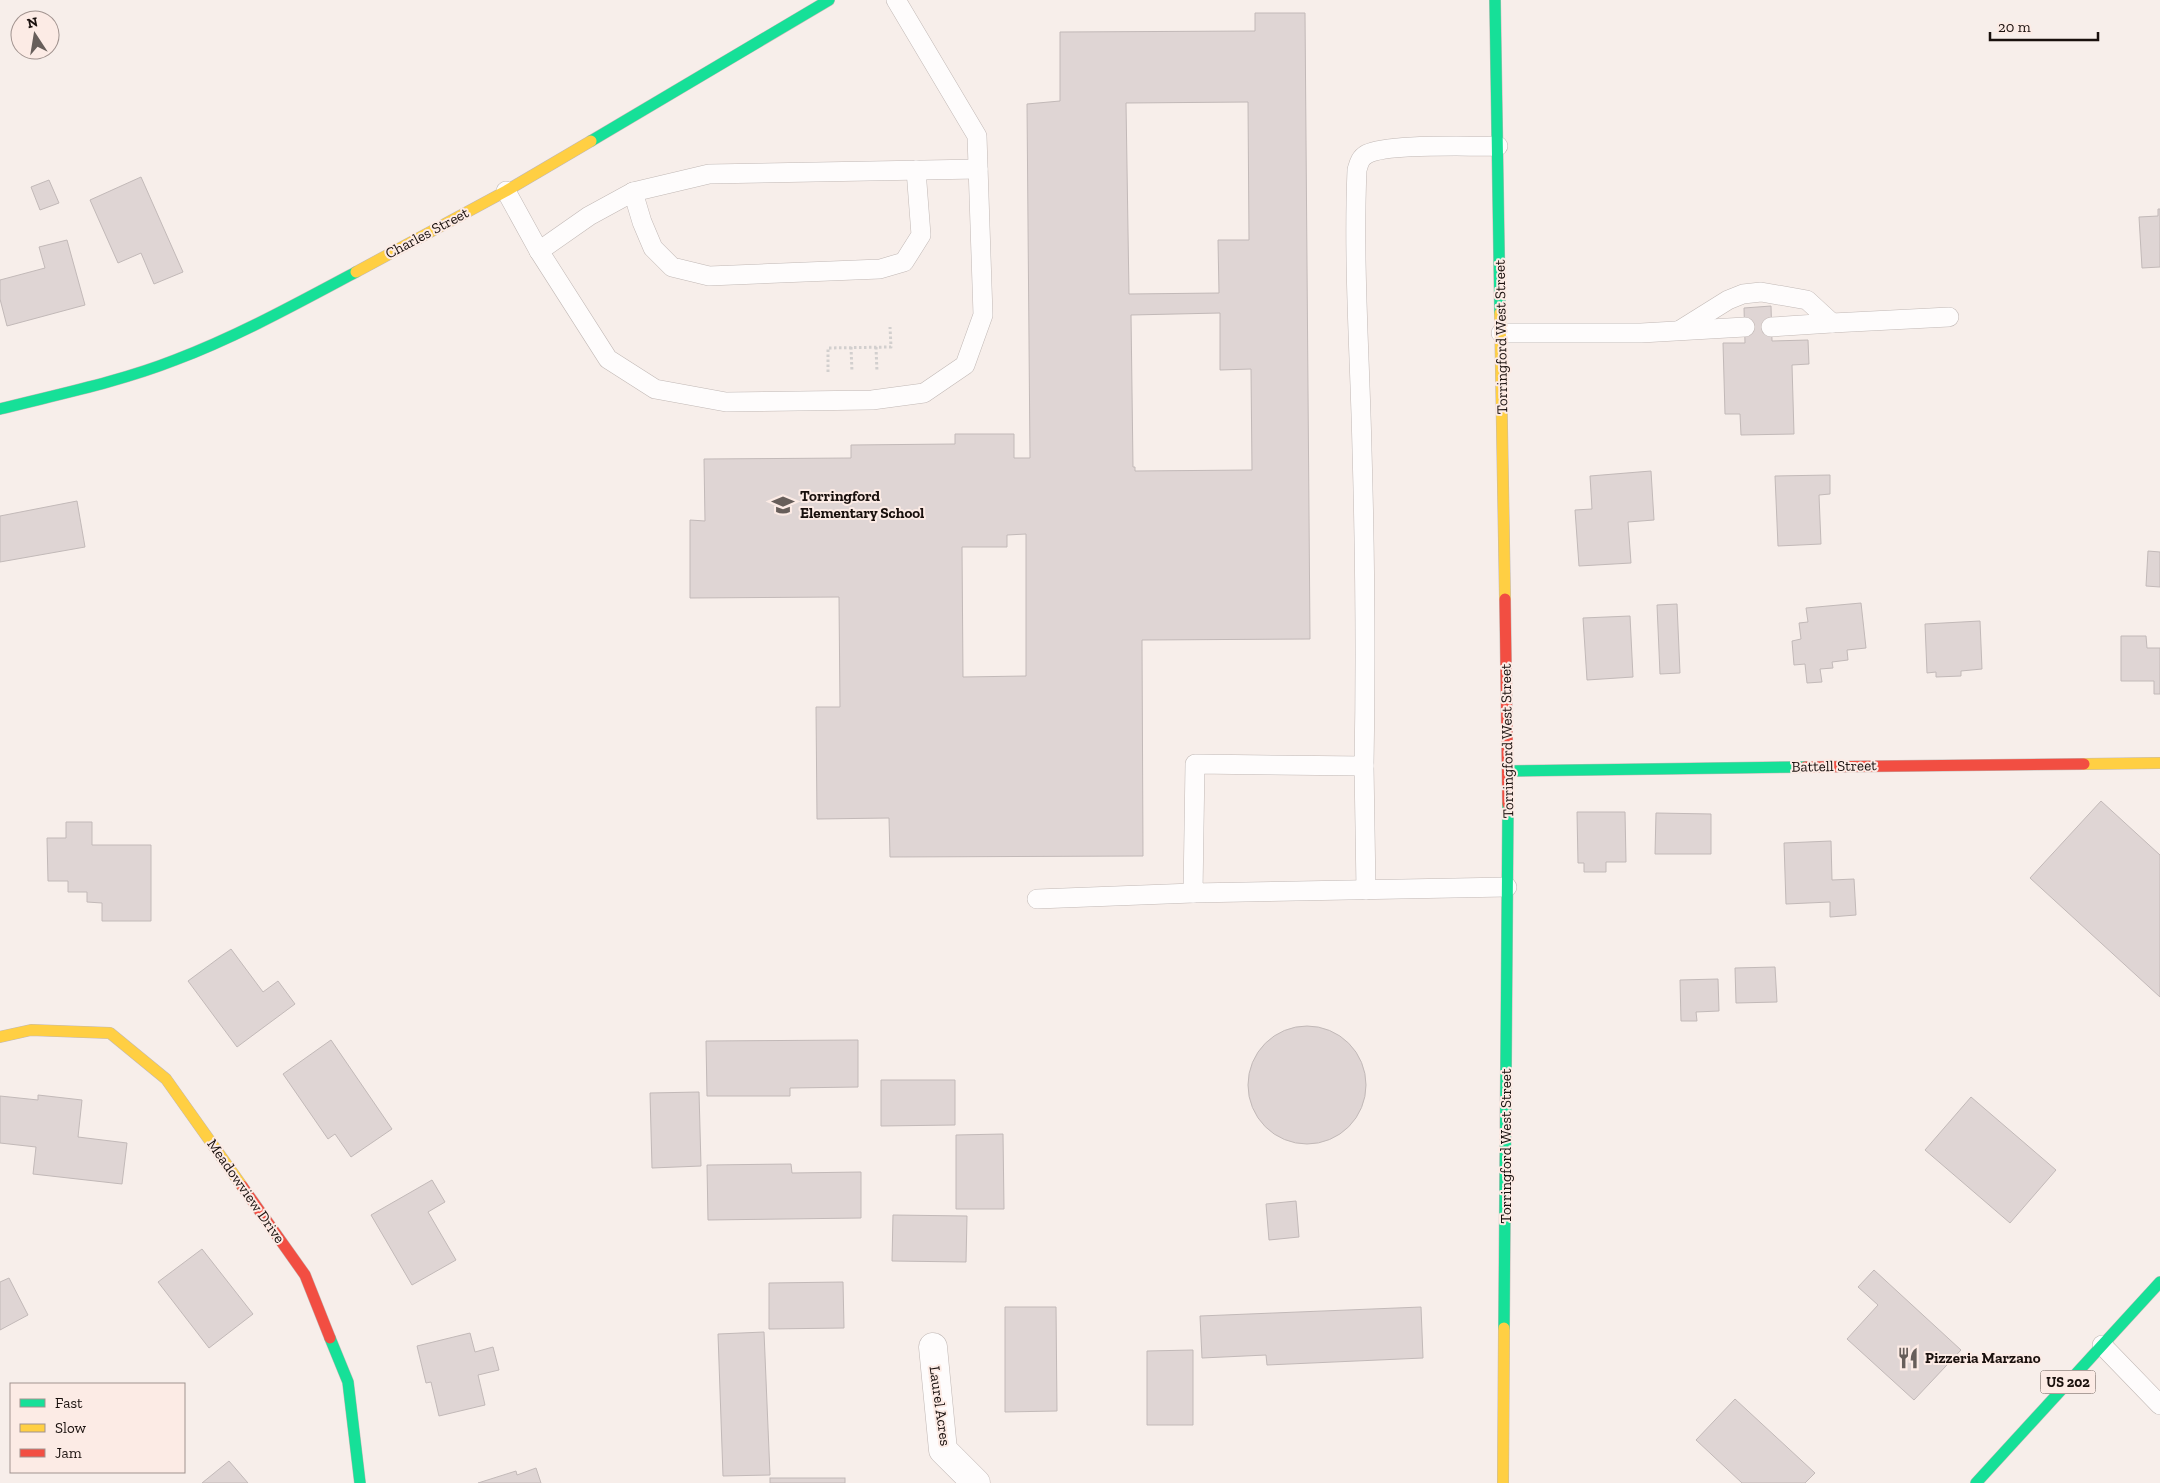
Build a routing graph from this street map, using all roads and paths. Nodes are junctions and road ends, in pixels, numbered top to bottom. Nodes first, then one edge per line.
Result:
1 (829, 0) edge
2 (896, 0) edge
3 (1495, 0) edge
4 (1498, 146) junction
5 (978, 169) junction
6 (916, 170) junction
7 (506, 191) junction
8 (633, 192) junction
9 (539, 251) junction
10 (1949, 317) dead end
11 (1832, 323) junction
12 (890, 327) dead end
13 (1744, 327) dead end
14 (1771, 327) dead end
15 (1679, 330) junction
16 (1501, 333) junction
17 (828, 348) dead end
18 (0, 409) edge
19 (2160, 763) edge
20 (1364, 766) junction
21 (1508, 771) junction
22 (1507, 887) junction
23 (1366, 890) junction
24 (1193, 893) junction
25 (1037, 899) dead end
26 (0, 1037) edge
27 (2160, 1282) edge
28 (2102, 1345) junction
29 (933, 1347) dead end
30 (2160, 1406) edge
31 (360, 1483) edge
32 (976, 1483) edge
33 (1503, 1483) edge
34 (1976, 1483) edge

1 - 7 main road, Charles Street
2 - 5 lane
3 - 4 main road, Torringford West Street
4 - 16 main road, Torringford West Street
4 - 20 lane
5 - 6 lane
5 - 9 lane
6 - 8 lane
6 - 8 lane
7 - 9 lane
7 - 18 main road, Charles Street
8 - 9 lane
10 - 11 lane
11 - 14 lane
11 - 15 lane
12 - 17 path
13 - 15 lane
15 - 16 lane
16 - 21 main road, Torringford West Street
19 - 21 main road, Battell Street
20 - 23 lane
20 - 24 lane
21 - 22 main road, Torringford West Street
22 - 23 lane
22 - 33 main road, Torringford West Street
23 - 24 lane
24 - 25 lane
26 - 31 main road, Meadowview Drive
27 - 28 main road, US 202
28 - 30 lane
28 - 34 main road, US 202
29 - 32 street, Laurel Acres

